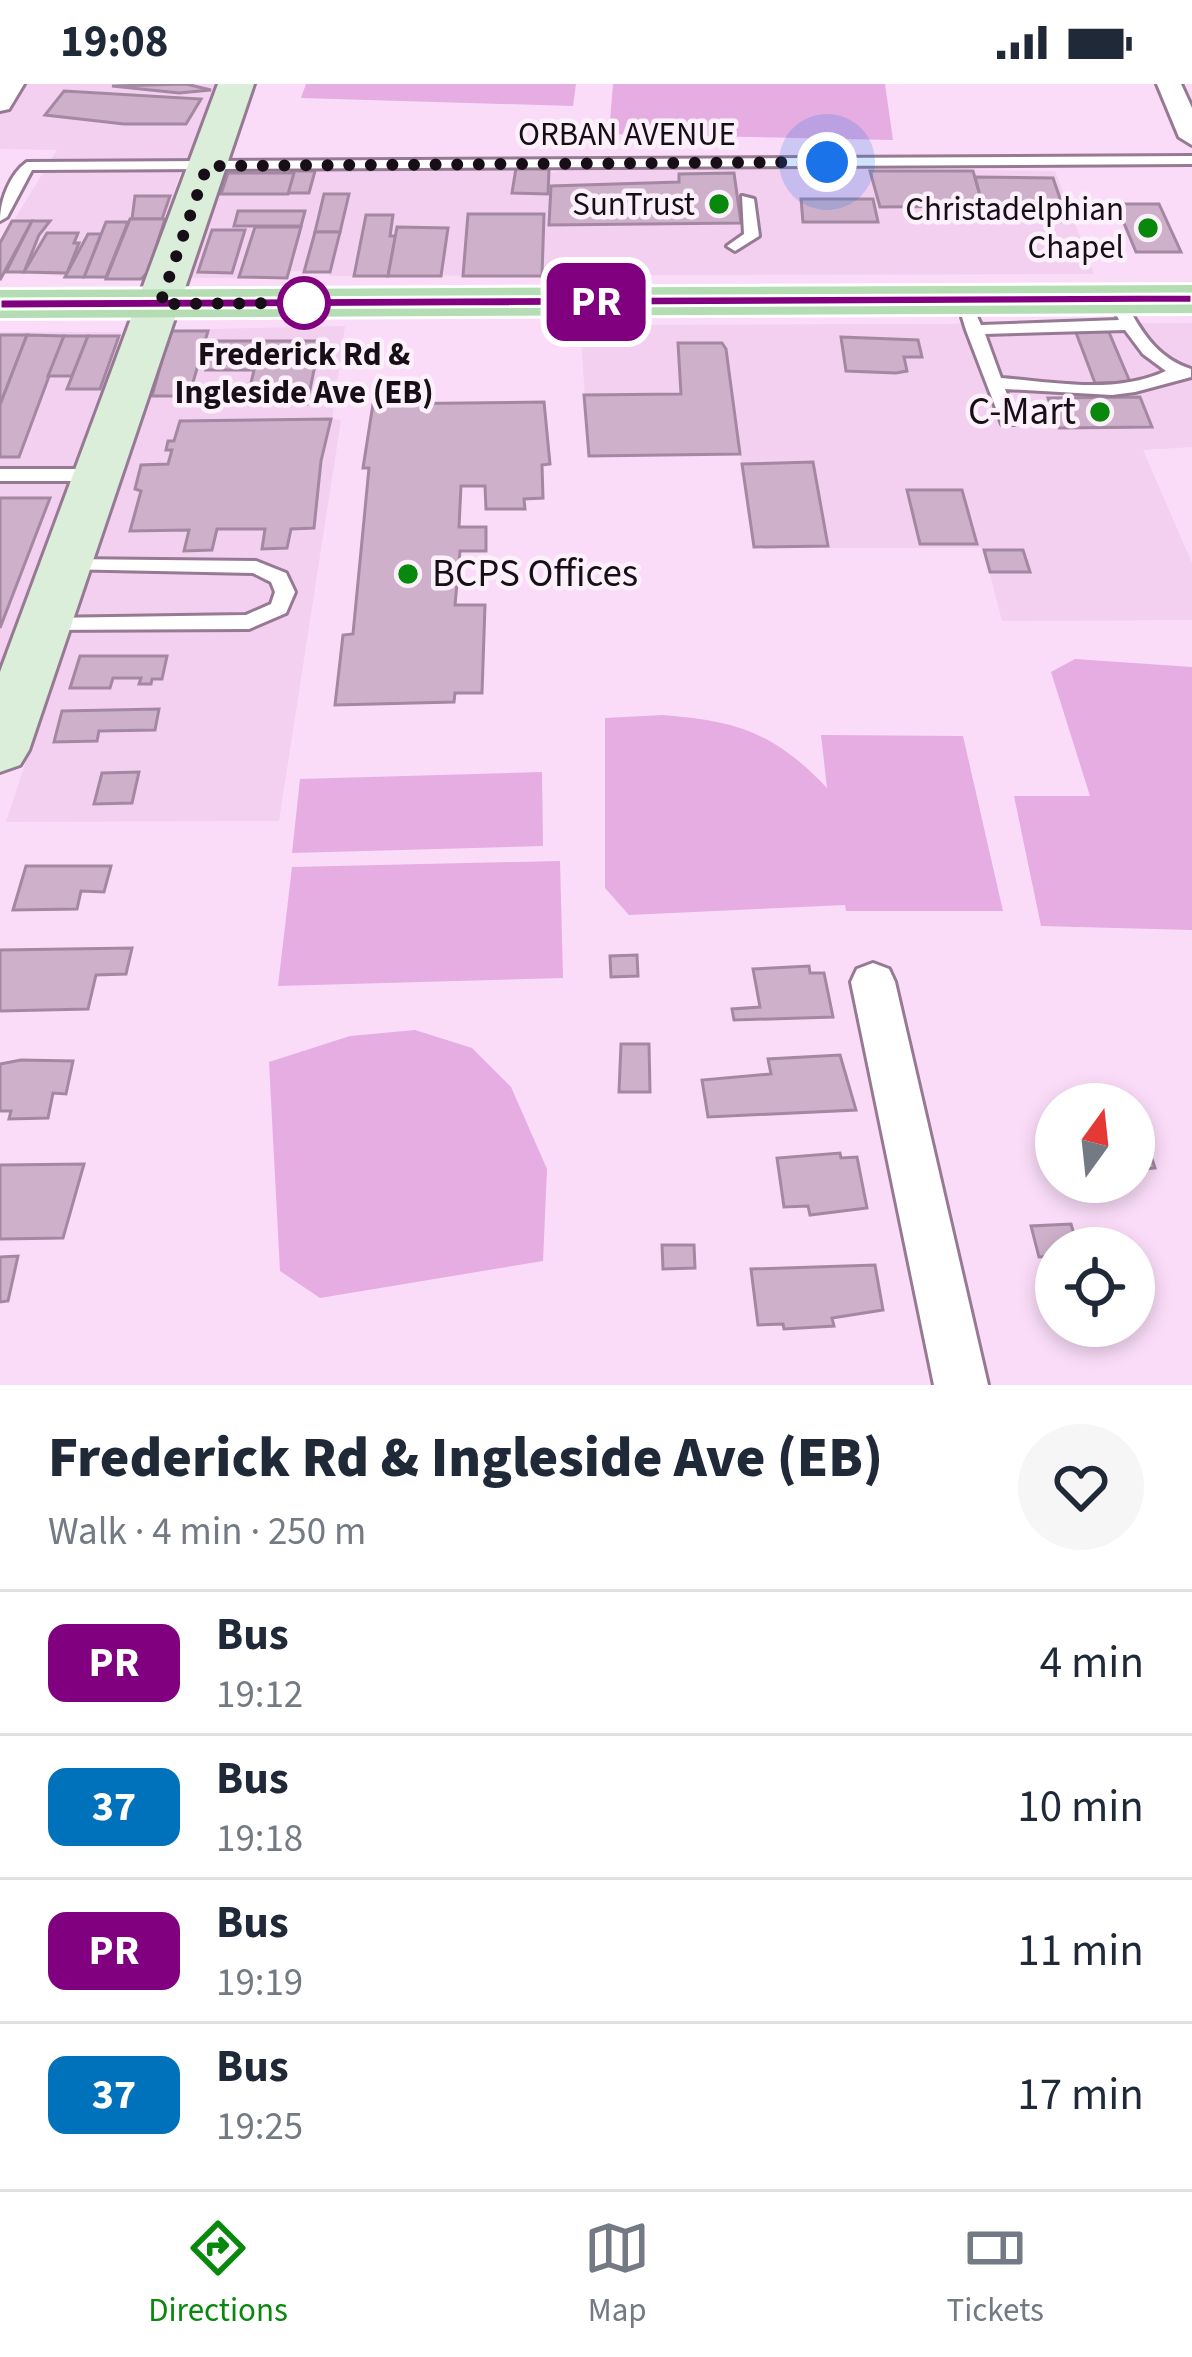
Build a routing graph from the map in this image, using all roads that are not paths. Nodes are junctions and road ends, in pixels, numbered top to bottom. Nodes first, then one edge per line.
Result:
1 (11, 84) edge
2 (236, 84) edge
3 (1169, 84) edge
4 (0, 104) edge
5 (1192, 137) edge
6 (1192, 160) edge
7 (207, 166) junction
8 (747, 199) dead end
9 (0, 217) edge
10 (735, 246) dead end
11 (1192, 299) edge
12 (0, 304) edge
13 (160, 304) junction
14 (1124, 312) junction
15 (969, 315) junction
16 (1185, 373) edge
17 (994, 382) junction
18 (1008, 420) dead end
19 (0, 476) edge
20 (99, 476) junction
21 (67, 565) junction
22 (45, 625) junction
23 (0, 750) edge
24 (873, 982) dead end
25 (961, 1385) edge

1 - 4 street
2 - 7 main road
3 - 5 street
6 - 7 lane, ORBAN AVENUE
7 - 9 lane, ORBAN AVENUE
7 - 13 main road
8 - 10 lane
11 - 14 main road
12 - 13 main road
13 - 15 main road
13 - 20 main road
14 - 15 main road
14 - 16 lane
15 - 17 lane
16 - 17 lane
17 - 18 lane
19 - 20 lane
20 - 21 main road
21 - 22 main road
21 - 22 lane
22 - 23 main road
24 - 25 street

